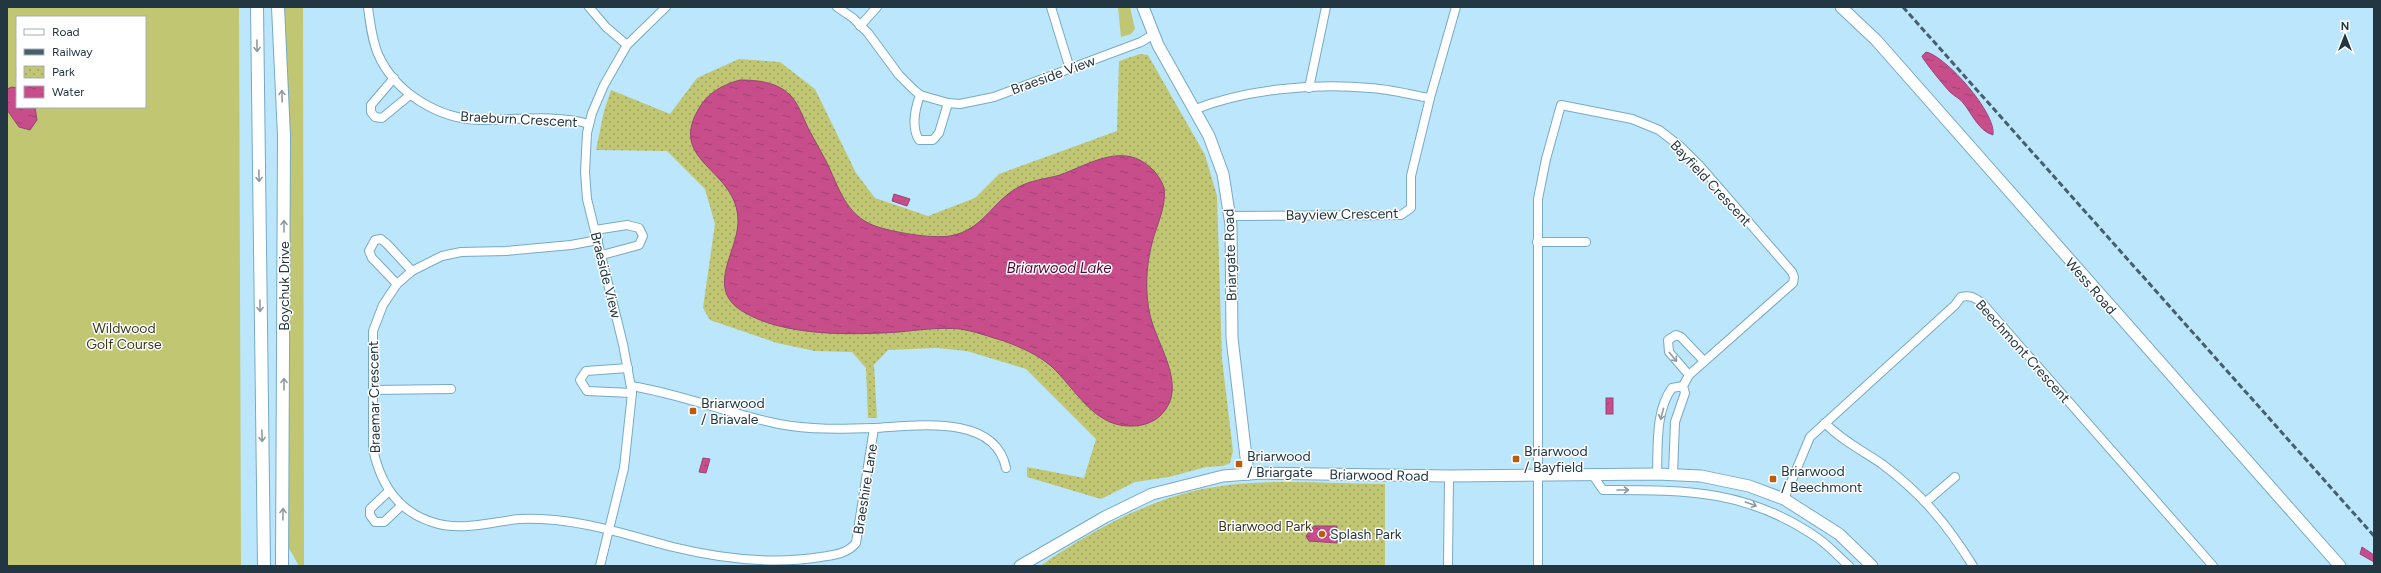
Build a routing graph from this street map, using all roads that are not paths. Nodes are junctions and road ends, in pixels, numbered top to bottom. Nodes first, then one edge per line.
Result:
1 (257, 7) edge
2 (278, 7) edge
3 (368, 7) edge
4 (588, 7) edge
5 (666, 7) edge
6 (837, 7) edge
7 (877, 7) edge
8 (1051, 7) edge
9 (1143, 7) edge
10 (1326, 7) edge
11 (1456, 7) edge
12 (1840, 7) edge
13 (860, 26) junction
14 (1154, 34) junction
15 (627, 45) junction
16 (1070, 69) junction
17 (394, 78) junction
18 (1309, 88) junction
19 (410, 95) junction
20 (920, 95) junction
21 (1430, 98) junction
22 (948, 103) junction
23 (1194, 110) junction
24 (589, 124) junction
25 (1231, 216) junction
26 (595, 230) junction
27 (598, 240) junction
28 (1537, 242) junction
29 (1586, 242) dead end
30 (602, 255) junction
31 (412, 271) junction
32 (397, 284) junction
33 (1704, 361) junction
34 (628, 368) junction
35 (1689, 375) junction
36 (1683, 386) junction
37 (451, 389) dead end
38 (632, 389) junction
39 (372, 390) junction
40 (1825, 423) junction
41 (874, 428) junction
42 (1006, 468) dead end
43 (1538, 473) junction
44 (1248, 474) junction
45 (1592, 474) junction
46 (1657, 474) junction
47 (1673, 474) junction
48 (1449, 476) junction
49 (1955, 477) dead end
50 (389, 491) junction
51 (1784, 498) junction
52 (1927, 501) junction
53 (402, 505) junction
54 (609, 530) junction
55 (282, 553) junction
56 (264, 566) edge
57 (282, 566) edge
58 (288, 566) edge
59 (600, 566) edge
60 (1020, 566) edge
61 (1448, 566) edge
62 (1538, 566) edge
63 (1849, 566) edge
64 (1872, 566) edge
65 (1973, 566) edge
66 (2213, 566) edge
67 (2340, 566) edge

1 -> 56 main road, Boychuk Drive
55 -> 2 main road, Boychuk Drive
3 - 17 street, Braeburn Crescent
4 - 15 street
5 - 15 street, Braeside View
6 - 13 street, Braeside View
7 - 13 street
8 - 16 street
9 - 14 street, Briargate Road
10 - 18 street
11 - 21 street
12 - 67 street, Wess Road
13 - 20 street, Braeside View
14 - 16 street, Braeside View
14 - 23 street, Briargate Road
15 - 24 street, Braeside View
16 - 22 street, Braeside View
17 - 19 street, Braeburn Crescent
17 - 19 street
18 - 21 street
18 - 23 street
19 - 24 street, Braeburn Crescent
20 - 22 street, Braeside View
20 - 22 street
21 - 25 street, Bayview Crescent
23 - 25 street, Briargate Road
24 - 26 street, Braeside View
25 - 44 street, Briargate Road
26 - 27 street, Braeside View
26 - 30 street
27 - 30 street, Braeside View
27 - 31 street, Braemar Crescent
28 - 29 street
28 - 33 street, Bayfield Crescent
28 - 43 street, Bayfield Crescent
30 - 34 street, Braeside View
31 - 32 street, Braemar Crescent
31 - 32 street
32 - 39 street, Braemar Crescent
33 - 35 street, Bayfield Crescent
33 -> 35 street
34 - 38 street, Braeside View
34 - 38 street, Braeshire Lane
35 - 36 street, Bayfield Crescent
36 -> 46 street, Bayfield Crescent
36 - 47 street, Bayfield Crescent
37 - 39 street
38 - 41 street, Braeshire Lane
38 - 54 street, Braeside View
39 - 50 street, Braemar Crescent
40 - 51 street, Beechmont Crescent
40 - 52 street
40 - 66 street, Beechmont Crescent
41 - 42 street
41 - 54 street, Braeshire Lane
43 - 45 street, Briarwood Road
43 - 48 street, Briarwood Road
43 - 62 street, Bayfield Crescent
44 - 48 street, Briarwood Road
44 - 60 street, Briarwood Road
45 - 46 street, Briarwood Road
45 -> 63 street
46 - 47 street, Briarwood Road
47 - 51 street, Briarwood Road
48 - 61 street
49 - 52 street
50 - 53 street, Braemar Crescent
50 - 53 street
51 - 64 street, Briarwood Road
52 - 65 street
53 - 54 street, Braemar Crescent
54 - 59 street, Braeside View
55 - 57 main road, Boychuk Drive
55 - 58 main road

